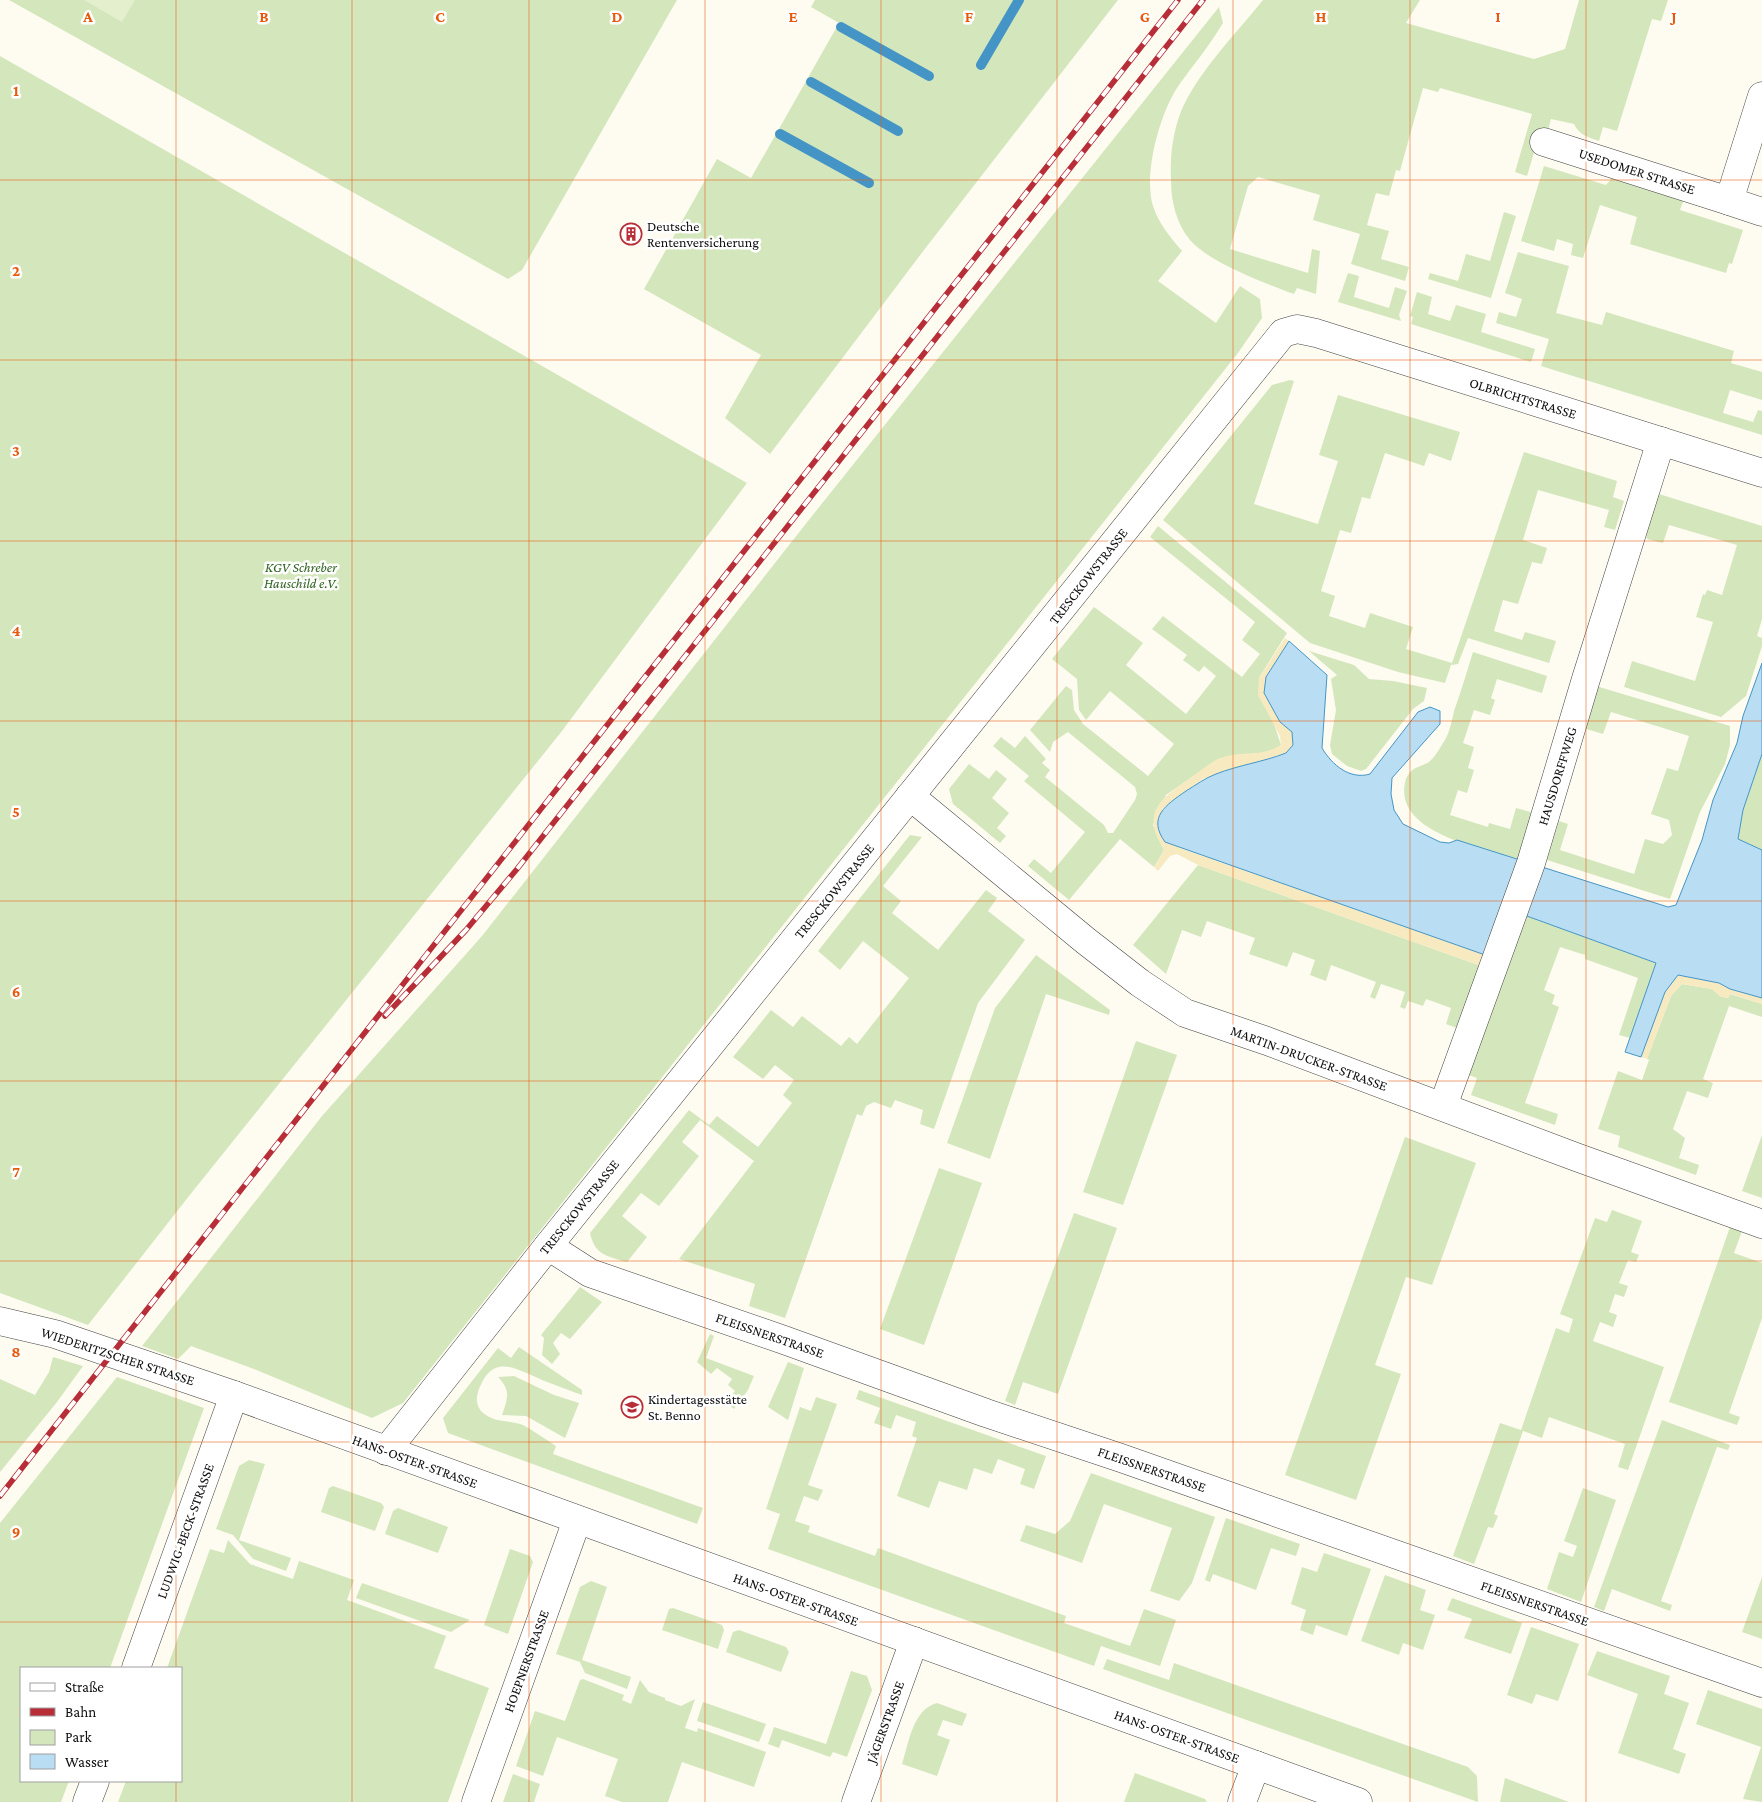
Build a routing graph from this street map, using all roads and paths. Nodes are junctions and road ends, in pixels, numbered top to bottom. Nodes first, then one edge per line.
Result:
1 (1762, 96) edge
2 (1544, 142) dead end
3 (1730, 201) junction
4 (1762, 212) edge
5 (1283, 334) joint
6 (1661, 442) junction
7 (1762, 473) edge
8 (910, 796) junction
9 (1443, 1106) junction
10 (1762, 1224) edge
11 (548, 1246) junction
12 (0, 1321) edge
13 (234, 1394) junction
14 (386, 1451) junction
15 (577, 1520) junction
16 (914, 1641) junction
17 (136, 1667) edge
18 (1762, 1683) edge
19 (1256, 1765) junction
20 (95, 1782) edge
21 (87, 1802) edge
22 (476, 1802) edge
23 (856, 1802) edge
24 (1242, 1802) edge
25 (1358, 1802) edge

1 - 3 street
2 - 3 street, USEDOMER STRASSE
3 - 4 street, USEDOMER STRASSE
5 - 6 street, OLBRICHTSTRASSE
5 - 8 street, TRESCKOWSTRASSE
6 - 7 street, OLBRICHTSTRASSE
6 - 9 street, HAUSDORFFWEG
8 - 9 street, MARTIN-DRUCKER-STRASSE
8 - 11 street, TRESCKOWSTRASSE
9 - 10 street, MARTIN-DRUCKER-STRASSE
11 - 14 street, TRESCKOWSTRASSE
11 - 18 street, FLEISSNERSTRASSE
12 - 13 street, WIEDERITZSCHER STRASSE
13 - 14 street, HANS-OSTER-STRASSE
13 - 17 street, LUDWIG-BECK-STRASSE
14 - 15 street, HANS-OSTER-STRASSE
15 - 16 street, HANS-OSTER-STRASSE
15 - 22 street, HOEPNERSTRASSE
16 - 19 street, HANS-OSTER-STRASSE
16 - 23 street, JÄGERSTRASSE
19 - 24 street
19 - 25 street, HANS-OSTER-STRASSE
20 - 21 street

